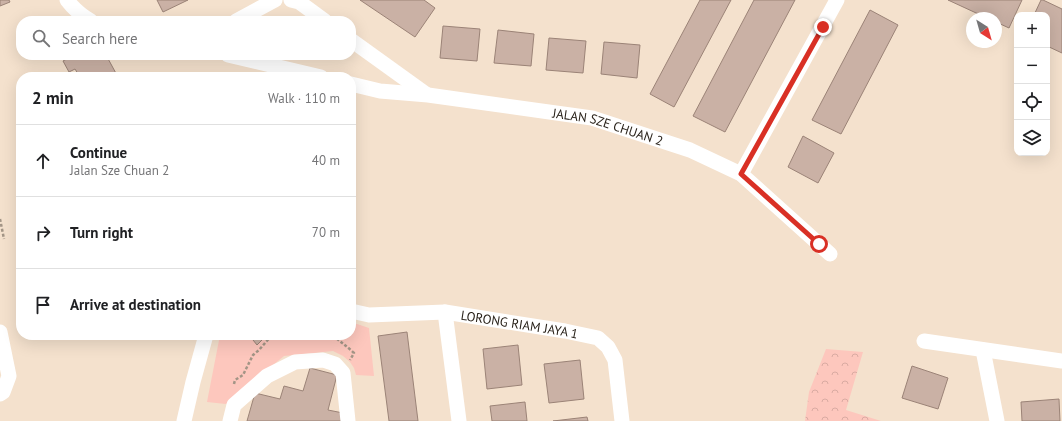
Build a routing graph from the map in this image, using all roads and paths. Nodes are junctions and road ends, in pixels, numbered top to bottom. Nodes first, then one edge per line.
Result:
1 (67, 0) edge
2 (275, 0) edge
3 (291, 0) edge
4 (837, 0) edge
5 (84, 16) edge
6 (245, 16) edge
7 (318, 16) edge
8 (356, 44) edge
9 (249, 60) edge
10 (300, 72) edge
11 (356, 85) edge
12 (428, 95) junction
13 (741, 174) junction
14 (0, 219) edge
15 (4, 239) dead end
16 (830, 254) dead end
17 (356, 312) edge
18 (445, 312) junction
19 (0, 332) edge
20 (205, 340) edge
21 (268, 340) edge
22 (924, 341) dead end
23 (983, 350) junction
24 (1062, 361) edge
25 (0, 394) edge
26 (234, 405) junction
27 (184, 421) edge
28 (230, 421) edge
29 (348, 421) edge
30 (458, 421) edge
31 (622, 421) edge
32 (997, 421) edge

1 - 5 street
2 - 6 street
3 - 7 street
4 - 13 street
8 - 12 street
9 - 10 street
11 - 12 street, JALAN SZE CHUAN 2
12 - 13 street, JALAN SZE CHUAN 2
13 - 16 street, JALAN SZE CHUAN 2
14 - 15 path
17 - 18 street, LORONG RIAM JAYA 1
18 - 30 street
18 - 31 street, LORONG RIAM JAYA 1
19 - 25 street
20 - 27 street
21 - 26 path
22 - 23 street
23 - 24 street
23 - 32 street
26 - 28 street
26 - 29 street

